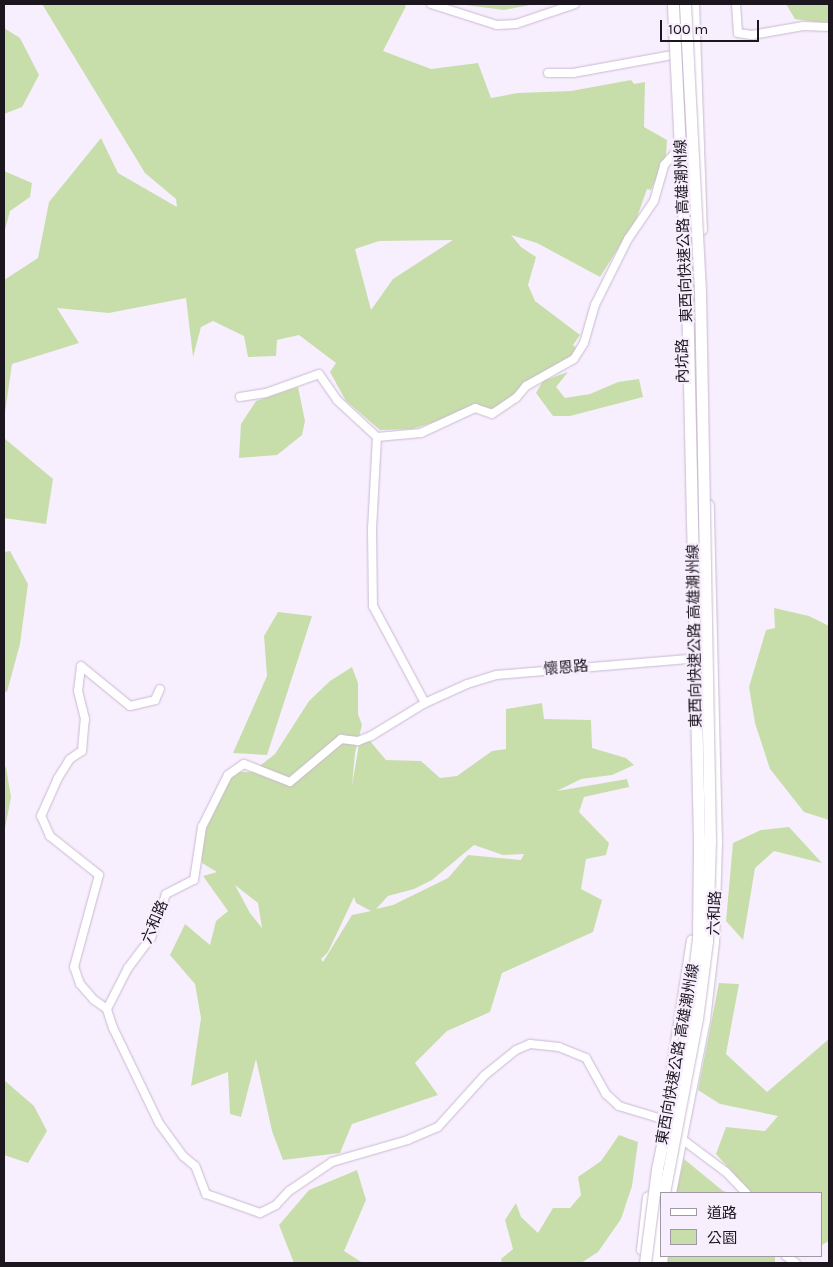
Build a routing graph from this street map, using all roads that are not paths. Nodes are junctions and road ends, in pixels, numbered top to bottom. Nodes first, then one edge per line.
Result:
1 (431, 4) edge
2 (575, 4) edge
3 (672, 4) edge
4 (685, 4) edge
5 (694, 4) edge
6 (736, 4) edge
7 (829, 27) edge
8 (672, 55) junction
9 (548, 73) dead end
10 (675, 153) junction
11 (240, 397) dead end
12 (377, 437) junction
13 (713, 657) junction
14 (690, 658) junction
15 (160, 689) dead end
16 (425, 703) junction
17 (107, 1009) junction
18 (662, 1119) junction
19 (681, 1138) junction
20 (664, 1192) edge
21 (671, 1192) edge
22 (745, 1192) edge
23 (660, 1222) edge
24 (641, 1263) edge
25 (645, 1263) edge
26 (655, 1263) edge

1 - 2 street
3 - 8 main road, 內坑路
3 - 25 highway, 東西向快速公路 高雄潮州線, bridge
4 - 20 highway, 東西向快速公路 高雄潮州線, bridge
5 - 13 main road, 內坑路
6 - 7 street
8 - 9 street
8 - 10 main road, 內坑路
10 - 12 street
10 - 14 main road, 內坑路
11 - 12 street
12 - 16 street
13 - 14 street, 懷恩路
13 - 19 main road, 六和路
14 - 16 street, 懷恩路
14 - 18 main road, 六和路
15 - 17 street
16 - 17 street, 六和路
17 - 18 street
18 - 19 street
18 - 24 main road, 六和路
19 - 21 main road, 六和路
19 - 22 street
23 - 26 highway

